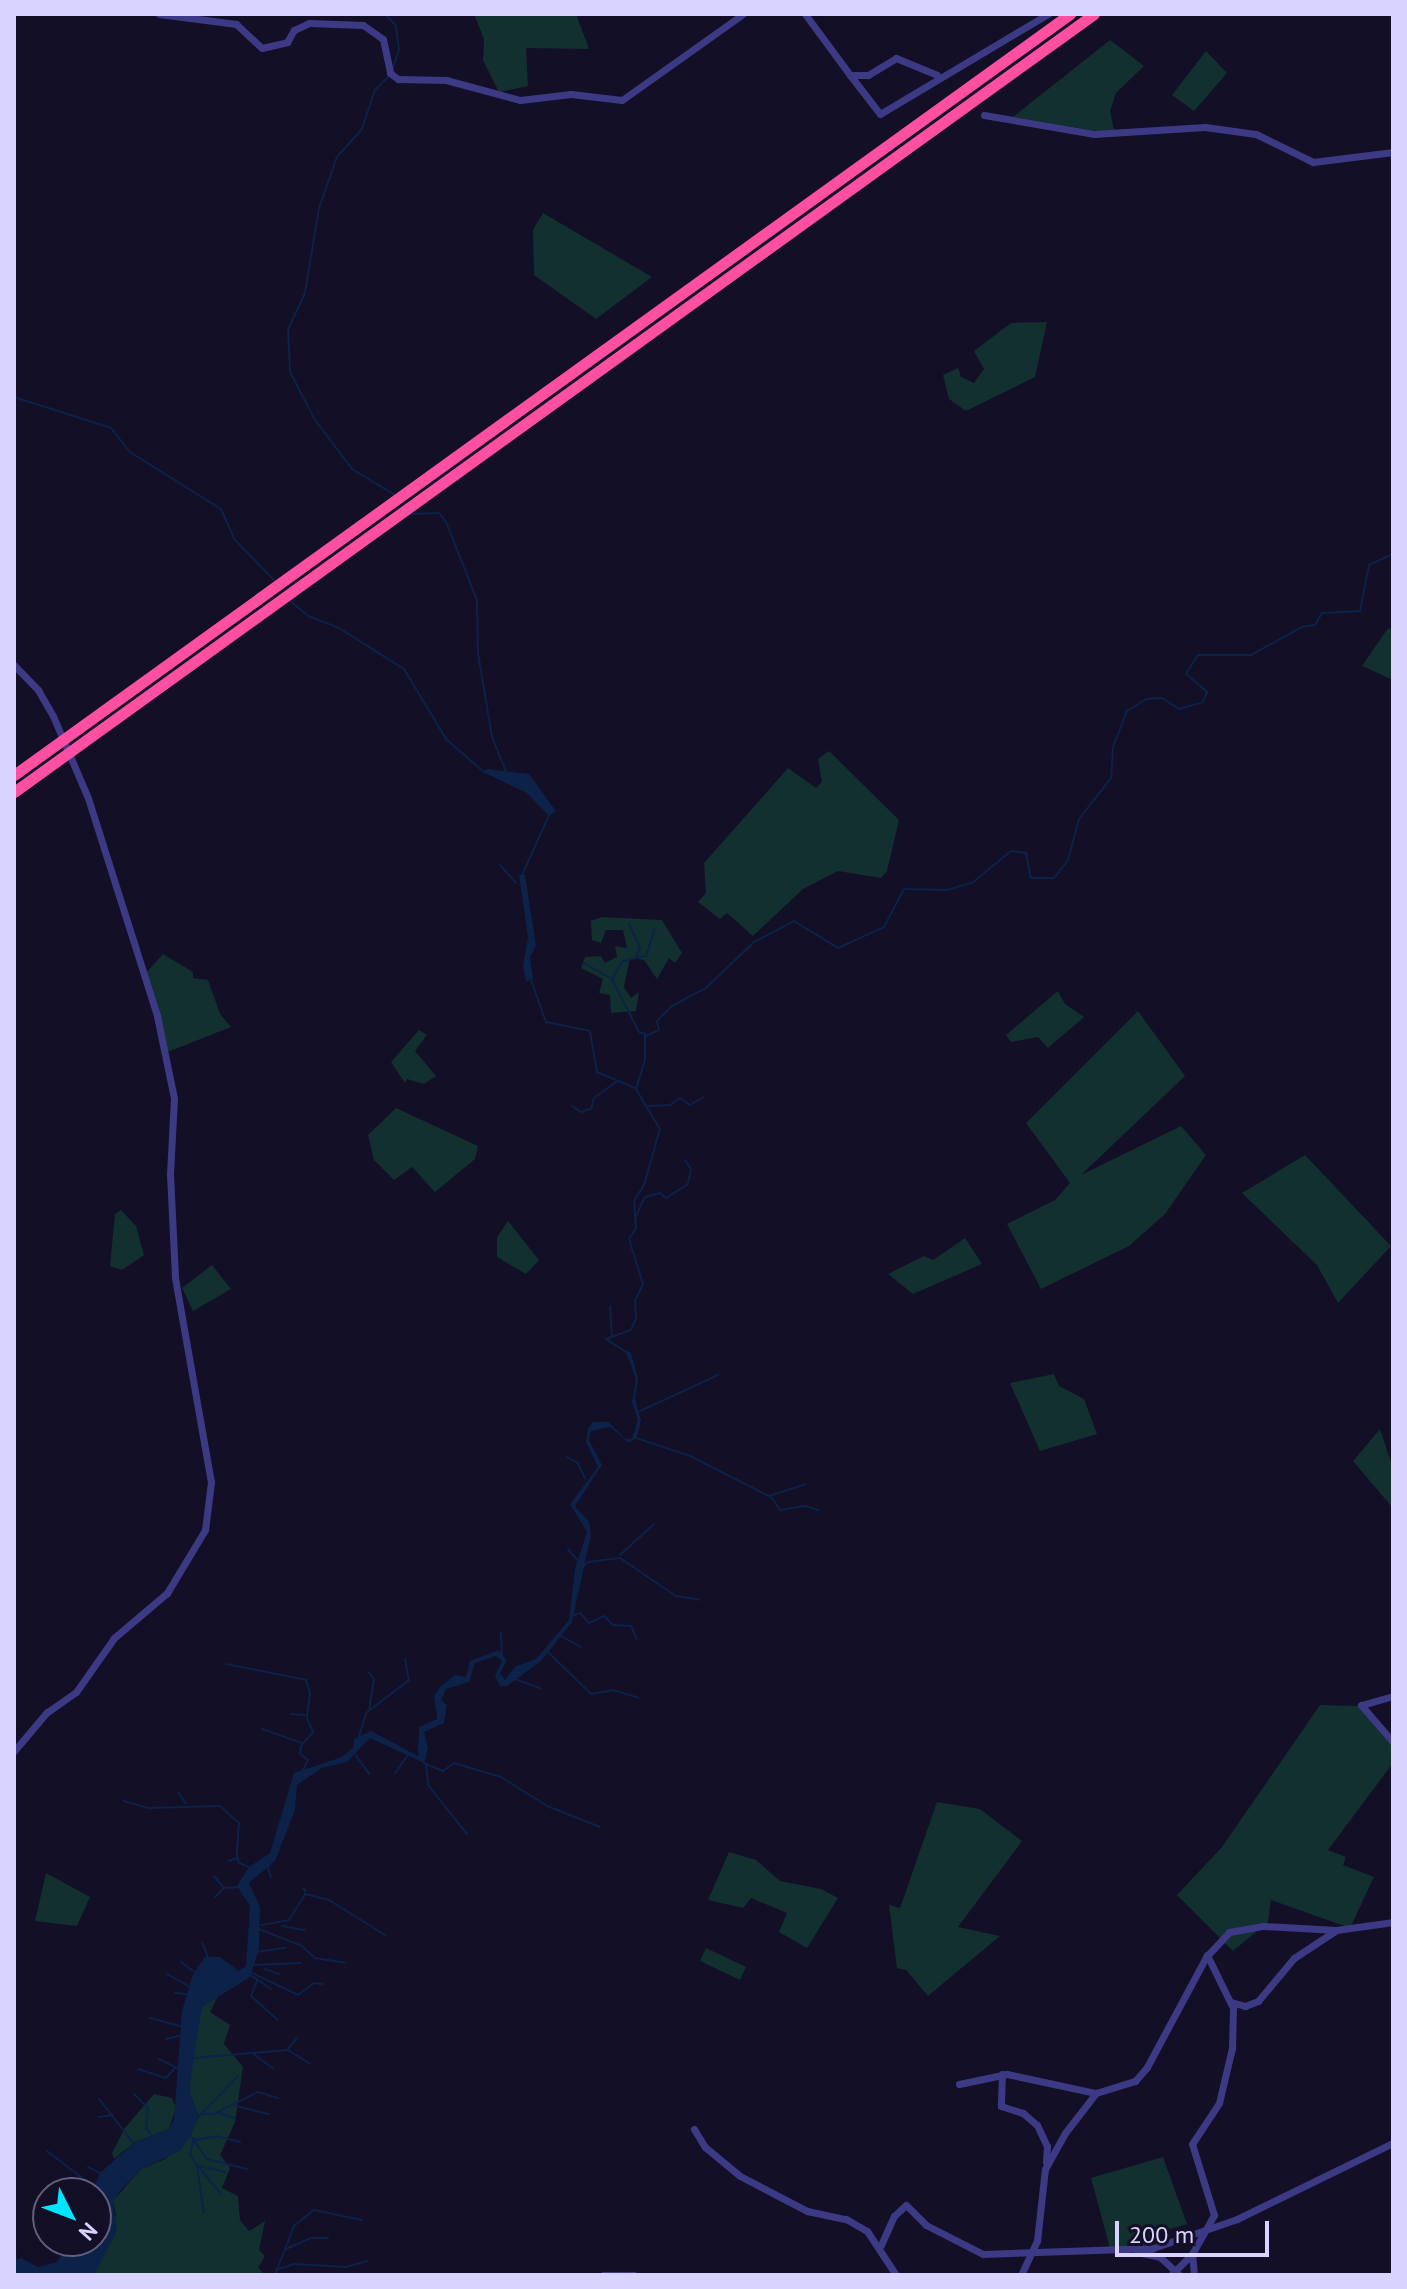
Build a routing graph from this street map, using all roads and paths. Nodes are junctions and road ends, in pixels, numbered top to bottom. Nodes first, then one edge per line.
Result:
1 (159, 14) edge
2 (743, 14) edge
3 (805, 14) edge
4 (1048, 14) edge
5 (1070, 14) edge
6 (1094, 14) edge
7 (850, 75) junction
8 (937, 75) junction
9 (984, 115) dead end
10 (1393, 152) edge
11 (14, 665) edge
12 (64, 739) junction
13 (14, 775) edge
14 (14, 792) edge
15 (1393, 1696) edge
16 (1393, 1742) edge
17 (14, 1751) edge
18 (1393, 1922) edge
19 (1336, 1930) junction
20 (1207, 1955) junction
21 (1231, 2002) junction
22 (1002, 2074) junction
23 (959, 2084) dead end
24 (1096, 2093) junction
25 (694, 2129) dead end
26 (1393, 2143) edge
27 (1045, 2169) junction
28 (1213, 2225) junction
29 (881, 2245) junction
30 (1127, 2251) junction
31 (1033, 2253) junction
32 (1192, 2254) junction
33 (1175, 2274) edge
34 (603, 2275) edge
35 (634, 2275) edge
36 (896, 2275) edge
37 (1021, 2275) edge
38 (1194, 2275) edge

1 - 2 street
3 - 7 street
4 - 8 street
5 - 12 highway
6 - 14 highway
7 - 8 street
7 - 8 street
9 - 10 street
11 - 12 street
12 - 13 highway
12 - 17 street
15 - 16 street
18 - 19 street
19 - 20 street
19 - 21 street
20 - 21 street
20 - 24 street
21 - 28 street
22 - 23 street
22 - 24 street
22 - 27 street
24 - 27 street
25 - 29 street
26 - 28 street
27 - 31 street
28 - 30 street
28 - 32 street
29 - 31 street
29 - 36 street
30 - 31 street
30 - 33 street
31 - 37 street
32 - 33 street
32 - 38 street
34 - 35 street

